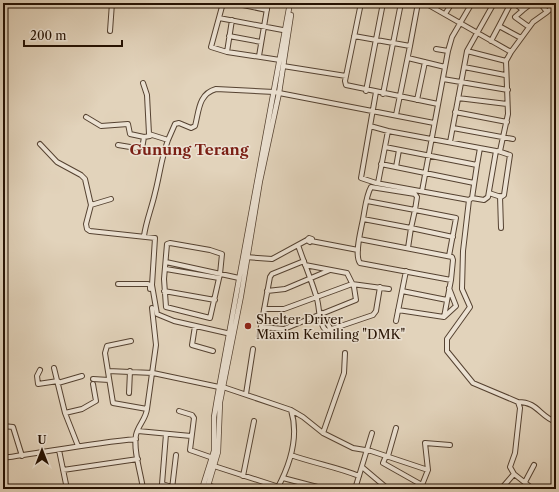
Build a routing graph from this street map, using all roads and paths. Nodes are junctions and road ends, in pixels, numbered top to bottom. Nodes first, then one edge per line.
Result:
1 (112, 3) edge
2 (223, 3) edge
3 (236, 3) edge
4 (268, 3) edge
5 (292, 3) edge
6 (361, 3) edge
7 (383, 3) edge
8 (401, 3) edge
9 (418, 3) edge
10 (425, 3) edge
11 (452, 3) edge
12 (472, 3) edge
13 (494, 3) edge
14 (512, 3) edge
15 (532, 3) edge
16 (540, 3) edge
17 (432, 4) edge
18 (556, 4) edge
19 (267, 10) junction
20 (523, 10) junction
21 (547, 12) junction
22 (506, 13) junction
23 (445, 14) junction
24 (515, 17) junction
25 (219, 18) junction
26 (232, 20) junction
27 (460, 23) junction
28 (264, 26) junction
29 (499, 26) junction
30 (529, 27) junction
31 (110, 31) dead end
32 (287, 31) junction
33 (476, 32) junction
34 (229, 36) junction
35 (354, 36) junction
36 (521, 38) junction
37 (376, 40) junction
38 (491, 40) junction
39 (261, 42) junction
40 (393, 43) junction
41 (410, 46) junction
42 (436, 49) dead end
43 (448, 51) junction
44 (467, 51) junction
45 (226, 52) junction
46 (511, 52) junction
47 (259, 56) junction
48 (408, 58) junction
49 (280, 60) junction
50 (506, 61) junction
51 (425, 62) junction
52 (283, 66) junction
53 (445, 67) junction
54 (464, 67) junction
55 (505, 74) junction
56 (346, 76) junction
57 (443, 79) junction
58 (143, 83) dead end
59 (461, 83) junction
60 (508, 90) junction
61 (366, 91) junction
62 (376, 92) junction
63 (276, 93) junction
64 (383, 94) junction
65 (400, 97) junction
66 (458, 98) junction
67 (417, 100) junction
68 (438, 104) junction
69 (507, 104) junction
70 (373, 110) junction
71 (455, 112) junction
72 (396, 115) junction
73 (86, 117) dead end
74 (507, 122) junction
75 (434, 123) junction
76 (370, 126) junction
77 (453, 128) junction
78 (388, 131) junction
79 (150, 136) junction
80 (144, 137) junction
81 (504, 137) junction
82 (432, 138) junction
83 (513, 139) dead end
84 (168, 140) junction
85 (450, 142) junction
86 (40, 144) dead end
87 (118, 145) dead end
88 (385, 147) junction
89 (480, 148) junction
90 (399, 150) junction
91 (498, 151) junction
92 (429, 155) junction
93 (381, 164) junction
94 (477, 165) junction
95 (396, 167) junction
96 (425, 172) junction
97 (378, 183) junction
98 (474, 183) junction
99 (422, 191) junction
100 (488, 193) junction
101 (500, 196) junction
102 (111, 199) dead end
103 (470, 199) junction
104 (367, 201) junction
105 (91, 205) junction
106 (415, 210) junction
107 (363, 219) junction
108 (411, 228) junction
109 (501, 228) dead end
110 (144, 236) junction
111 (453, 237) junction
112 (359, 239) junction
113 (298, 245) junction
114 (408, 248) junction
115 (358, 250) junction
116 (449, 256) junction
117 (245, 257) junction
118 (166, 262) junction
119 (304, 263) junction
120 (192, 268) junction
121 (166, 269) junction
122 (330, 270) junction
123 (406, 271) junction
124 (192, 273) junction
125 (220, 276) junction
126 (239, 278) junction
127 (310, 280) junction
128 (451, 280) junction
129 (118, 284) dead end
130 (352, 284) junction
131 (380, 288) junction
132 (449, 288) junction
133 (389, 289) dead end
134 (164, 291) junction
135 (267, 291) junction
136 (402, 291) junction
137 (316, 297) junction
138 (215, 300) junction
139 (447, 300) junction
140 (264, 309) junction
141 (398, 310) junction
142 (321, 314) junction
143 (444, 317) junction
144 (396, 321) dead end
145 (195, 326) junction
146 (261, 327) junction
147 (232, 334) junction
148 (259, 337) dead end
149 (131, 341) dead end
150 (253, 349) dead end
151 (213, 351) dead end
152 (345, 353) dead end
153 (54, 368) dead end
154 (40, 370) dead end
155 (108, 371) junction
156 (130, 371) junction
157 (152, 373) junction
158 (82, 376) dead end
159 (109, 380) junction
160 (58, 382) junction
161 (221, 387) junction
162 (129, 392) dead end
163 (246, 394) junction
164 (518, 402) junction
165 (147, 409) junction
166 (291, 410) junction
167 (179, 411) dead end
168 (65, 413) junction
169 (254, 421) dead end
170 (556, 422) edge
171 (3, 426) edge
172 (396, 428) dead end
173 (138, 430) junction
174 (216, 433) junction
175 (323, 433) junction
176 (372, 433) dead end
177 (166, 434) junction
178 (191, 436) junction
179 (136, 439) junction
180 (450, 445) dead end
181 (78, 446) junction
182 (58, 450) junction
183 (366, 451) junction
184 (176, 455) dead end
185 (290, 455) junction
186 (22, 456) junction
187 (387, 456) junction
188 (3, 457) edge
189 (213, 458) junction
190 (138, 460) junction
191 (534, 465) dead end
192 (214, 466) junction
193 (362, 467) junction
194 (63, 470) junction
195 (428, 470) junction
196 (514, 474) junction
197 (243, 476) junction
198 (359, 476) junction
199 (283, 478) junction
200 (525, 482) junction
201 (207, 487) edge
202 (421, 487) edge
203 (172, 488) edge
204 (278, 488) edge
205 (67, 489) edge
206 (144, 489) edge
207 (202, 489) edge
208 (219, 489) edge
209 (322, 489) edge
210 (355, 489) edge
211 (388, 489) edge
212 (501, 489) edge
213 (533, 489) edge

1 - 31 street
2 - 25 street
3 - 19 street
4 - 19 street
5 - 32 street
6 - 35 street
7 - 37 street
8 - 40 street
9 - 41 street
10 - 17 street
11 - 23 street
12 - 27 street
13 - 33 street
14 - 20 street
14 - 22 street
15 - 20 street
16 - 21 street
17 - 23 street
18 - 21 street
19 - 28 street
20 - 24 street
21 - 30 street
22 - 24 street
22 - 29 street
23 - 27 street
24 - 30 street
25 - 26 street
25 - 45 street
26 - 28 street
26 - 34 street
27 - 33 street
27 - 43 street
28 - 32 street
28 - 39 street
29 - 36 street
29 - 38 street
30 - 36 street
32 - 49 street
32 - 52 street
33 - 38 street
33 - 44 street
34 - 39 street
34 - 45 street
35 - 37 street
35 - 56 street
36 - 46 street
37 - 40 street
37 - 61 street
38 - 46 street
39 - 47 street
40 - 41 street
40 - 64 street
41 - 48 street
42 - 43 street
43 - 53 street
44 - 50 street
44 - 54 street
45 - 47 street
46 - 50 street
47 - 49 street
48 - 51 street
48 - 65 street
49 - 63 street
50 - 55 street
51 - 53 street
51 - 67 street
52 - 56 street
52 - 63 street
53 - 57 street
54 - 55 street
54 - 59 street
55 - 60 street
56 - 61 street
57 - 59 street
57 - 68 street
58 - 79 street
59 - 60 street
59 - 66 street
60 - 69 street
61 - 62 street
62 - 64 street
62 - 70 street
63 - 70 street
63 - 84 street
63 - 117 street
64 - 65 street
65 - 67 street
65 - 72 street
66 - 69 street
66 - 71 street
67 - 68 street
68 - 75 street
69 - 74 street
70 - 72 street
70 - 76 street
71 - 74 street
71 - 77 street
72 - 75 street
73 - 80 street
74 - 81 street
75 - 82 street
76 - 78 street
76 - 97 street
77 - 81 street
77 - 85 street
78 - 82 street
78 - 88 street
79 - 80 street
79 - 84 street
80 - 87 street
81 - 83 street
81 - 91 street
82 - 85 street
82 - 92 street
84 - 110 street
85 - 89 street
86 - 105 street
88 - 90 street
88 - 93 street
89 - 91 street
89 - 94 street
90 - 92 street
90 - 95 street
91 - 100 street
91 - 101 street
92 - 94 street
92 - 96 street
93 - 95 street
93 - 97 street
94 - 98 street
95 - 96 street
96 - 98 street
96 - 99 street
97 - 99 street
98 - 103 street
99 - 103 street
100 - 101 street
100 - 103 street
101 - 109 street
102 - 105 street
103 - 164 street
104 - 106 street
104 - 106 street
104 - 107 street
105 - 110 street
106 - 108 street
106 - 111 street
107 - 108 street
107 - 112 street
108 - 111 street
108 - 114 street
110 - 145 street
111 - 116 street
112 - 114 street
112 - 115 street
113 - 115 street
113 - 117 street
113 - 119 street
114 - 116 street
115 - 123 street
116 - 128 street
117 - 126 street
117 - 147 street
118 - 120 street
118 - 121 street
118 - 125 street
119 - 122 street
119 - 127 street
119 - 135 street
120 - 124 street
120 - 125 street
121 - 124 street
121 - 134 street
122 - 127 street
122 - 130 street
123 - 128 street
123 - 136 street
124 - 125 street
125 - 126 street
125 - 138 street
126 - 147 street
127 - 135 street
127 - 137 street
128 - 132 street
129 - 157 street
130 - 131 street
130 - 137 street
130 - 142 street
131 - 133 street
131 - 142 street
132 - 139 street
132 - 143 street
134 - 138 street
134 - 138 street
135 - 140 street
136 - 139 street
136 - 141 street
137 - 140 street
137 - 142 street
139 - 143 street
140 - 146 street
141 - 143 street
141 - 144 street
142 - 146 street
145 - 147 street
145 - 151 street
146 - 148 street
147 - 161 street
149 - 155 street
150 - 163 street
152 - 175 street
153 - 160 street
154 - 160 street
155 - 156 street
155 - 159 street
156 - 157 street
156 - 162 street
157 - 161 street
157 - 165 street
158 - 160 street
159 - 165 street
159 - 168 street
160 - 168 street
161 - 163 street
161 - 174 street
163 - 166 street
164 - 170 street
164 - 196 street
165 - 173 street
166 - 175 street
166 - 185 street
167 - 178 street
168 - 181 street
169 - 197 street
171 - 186 street
172 - 187 street
173 - 177 street
173 - 179 street
174 - 189 street
174 - 192 street
175 - 183 street
176 - 183 street
177 - 178 street
177 - 203 street
178 - 189 street
179 - 181 street
179 - 190 street
180 - 195 street
181 - 182 street
182 - 186 street
182 - 194 street
183 - 187 street
183 - 193 street
184 - 203 street
185 - 198 street
185 - 199 street
186 - 188 street
187 - 195 street
187 - 202 street
189 - 207 street
190 - 194 street
190 - 206 street
191 - 200 street
192 - 197 street
192 - 201 street
193 - 198 street
193 - 211 street
194 - 205 street
195 - 202 street
196 - 200 street
196 - 212 street
197 - 204 street
198 - 210 street
199 - 204 street
199 - 209 street
200 - 213 street
201 - 208 street

